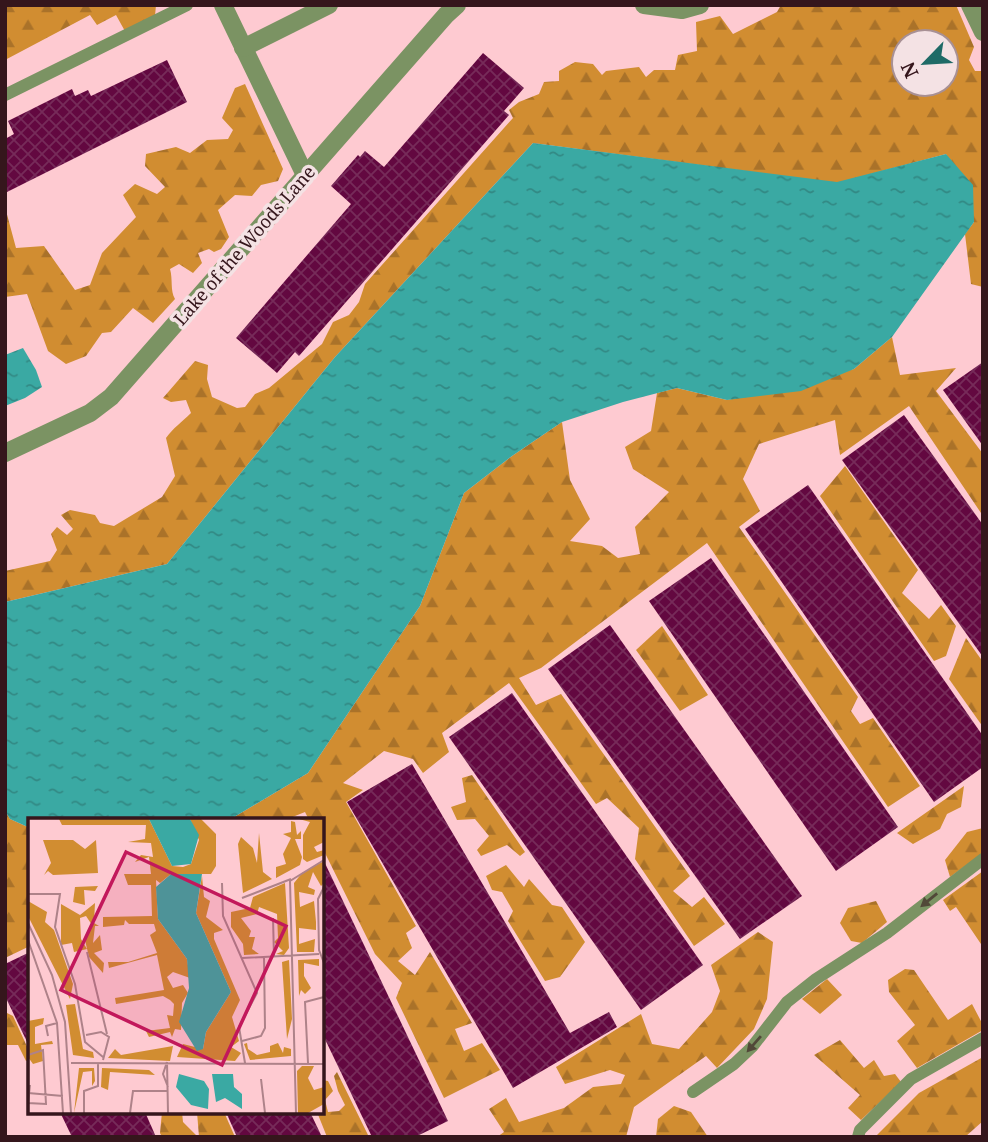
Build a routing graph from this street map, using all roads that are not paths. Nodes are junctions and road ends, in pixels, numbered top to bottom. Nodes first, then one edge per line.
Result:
1 (187, 5) edge
2 (223, 5) edge
3 (329, 5) edge
4 (457, 5) edge
5 (644, 5) edge
6 (700, 5) edge
7 (970, 5) edge
8 (983, 33) edge
9 (243, 48) junction
10 (5, 95) edge
11 (305, 175) junction
12 (5, 453) edge
13 (983, 859) edge
14 (983, 1038) edge
15 (693, 1092) dead end
16 (858, 1137) edge

1 - 10 lane
2 - 9 street
3 - 9 street
4 - 11 street, Lake of the Woods Lane
5 - 6 street
7 - 8 street
9 - 11 street
11 - 12 street, Lake of the Woods Lane
13 -> 15 lane
14 - 16 lane

